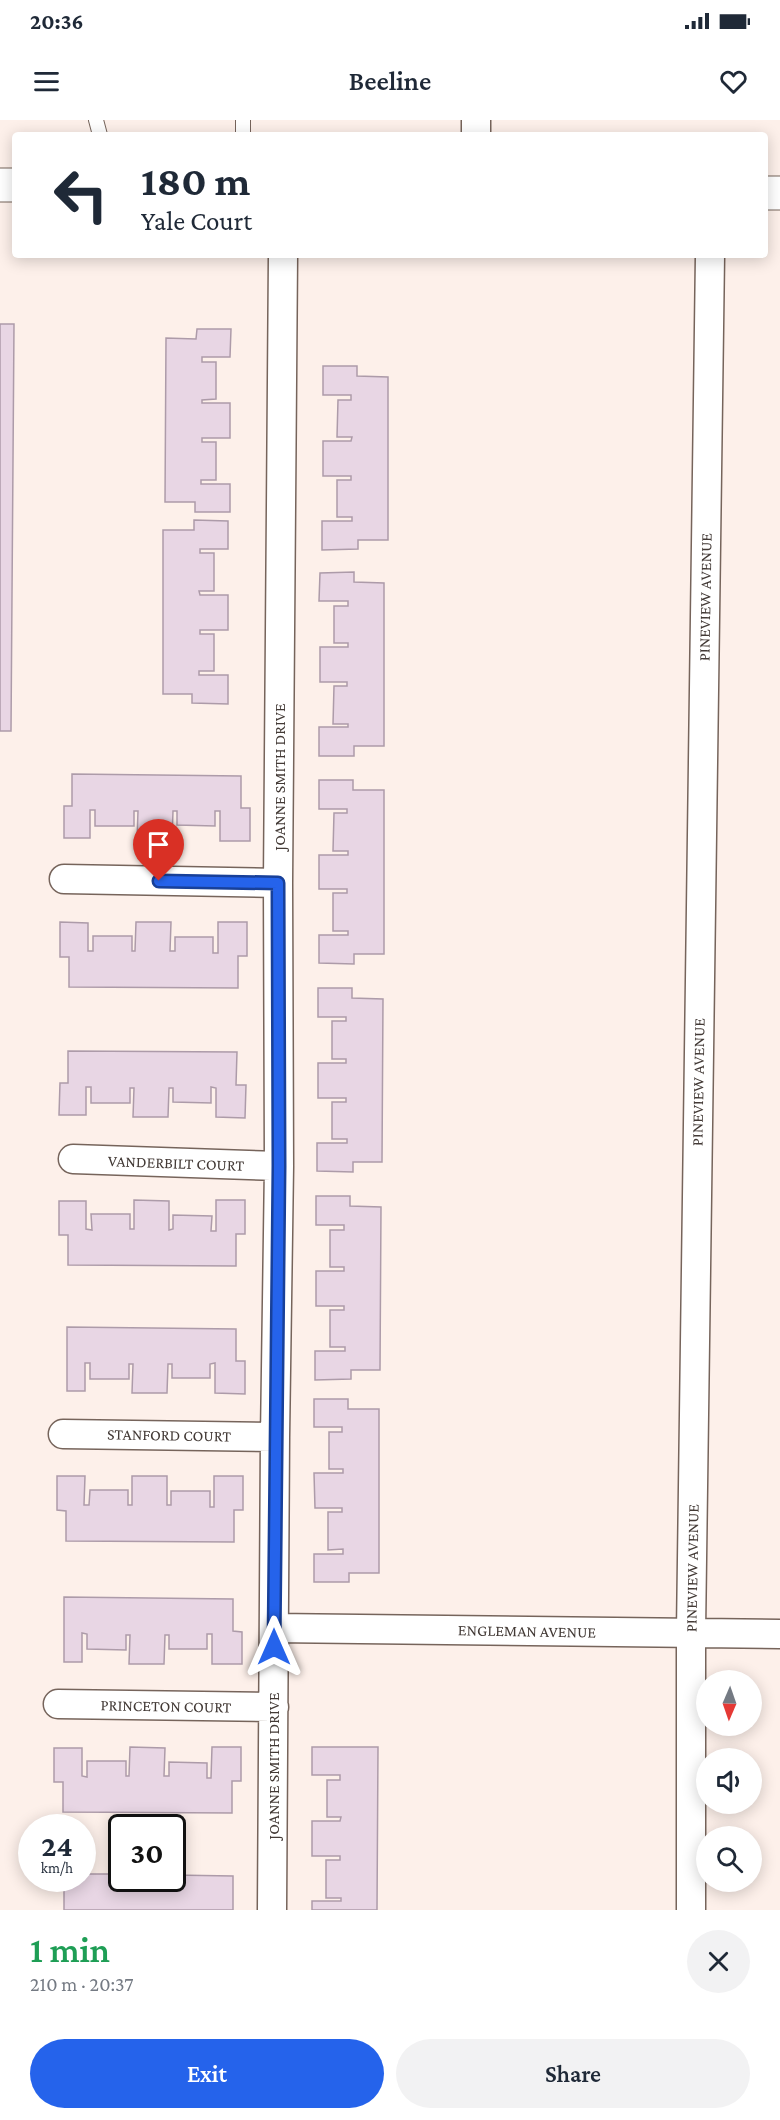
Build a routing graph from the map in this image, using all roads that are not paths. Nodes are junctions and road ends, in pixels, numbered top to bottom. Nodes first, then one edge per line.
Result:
1 (283, 258) edge
2 (710, 258) edge
3 (64, 879) dead end
4 (278, 883) junction
5 (73, 1160) dead end
6 (279, 1166) junction
7 (63, 1434) dead end
8 (275, 1437) junction
9 (274, 1628) junction
10 (691, 1632) junction
11 (780, 1634) edge
12 (58, 1704) dead end
13 (274, 1707) junction
14 (272, 1910) edge
15 (691, 1910) edge

1 - 4 street, JOANNE SMITH DRIVE
2 - 10 street, PINEVIEW AVENUE
3 - 4 street
4 - 6 street, JOANNE SMITH DRIVE
5 - 6 street, VANDERBILT COURT
6 - 8 street, JOANNE SMITH DRIVE
7 - 8 street, STANFORD COURT
8 - 9 street, JOANNE SMITH DRIVE
9 - 10 street, ENGLEMAN AVENUE
9 - 13 street, JOANNE SMITH DRIVE
10 - 11 street, ENGLEMAN AVENUE
10 - 15 street, PINEVIEW AVENUE
12 - 13 street, PRINCETON COURT
13 - 14 street, JOANNE SMITH DRIVE

